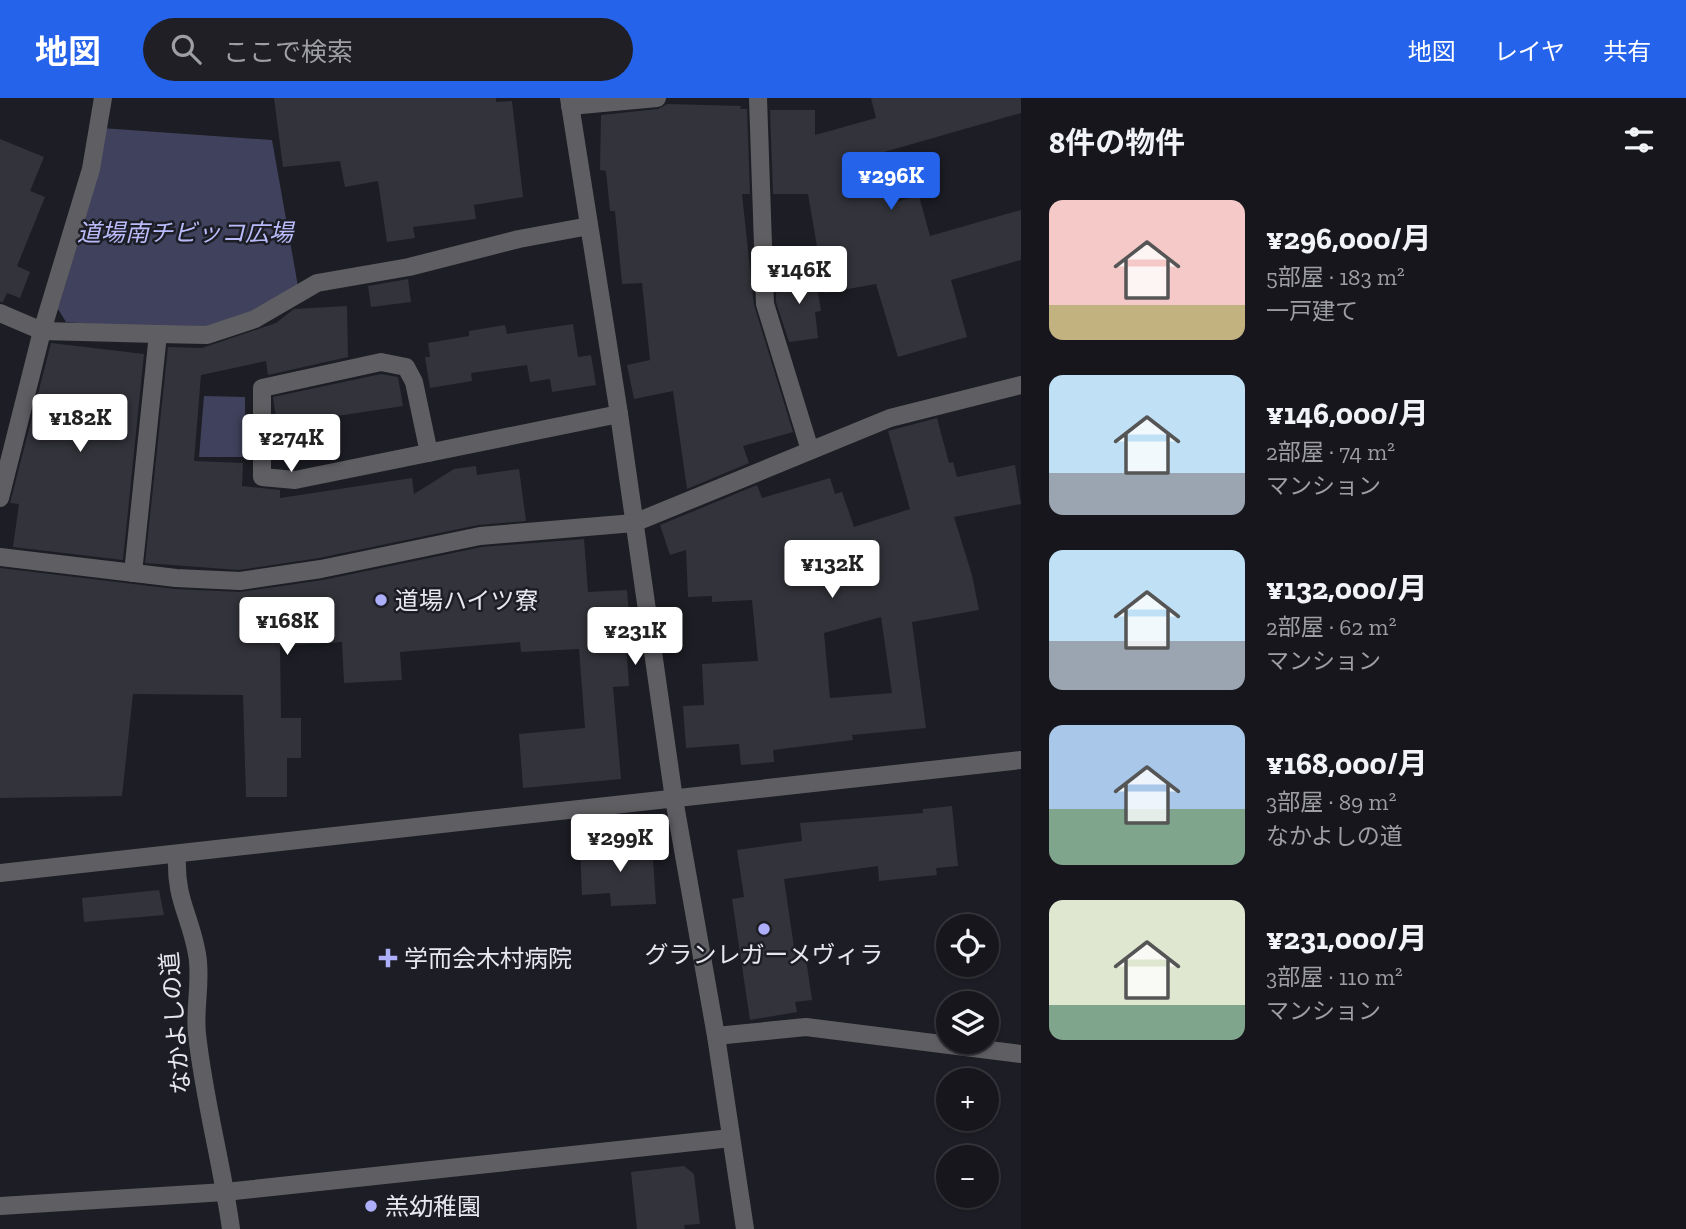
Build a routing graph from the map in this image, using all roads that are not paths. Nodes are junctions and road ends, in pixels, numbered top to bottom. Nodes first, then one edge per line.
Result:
1 (103, 98) edge
2 (657, 98) edge
3 (758, 98) edge
4 (569, 102) edge
5 (589, 226) junction
6 (0, 313) edge
7 (42, 331) junction
8 (158, 334) junction
9 (1021, 385) edge
10 (619, 414) junction
11 (810, 450) junction
12 (429, 453) junction
13 (0, 498) edge
14 (634, 523) junction
15 (0, 557) edge
16 (133, 573) junction
17 (1021, 761) edge
18 (674, 799) junction
19 (177, 855) junction
20 (0, 873) edge
21 (716, 1036) junction
22 (1021, 1054) edge
23 (732, 1138) junction
24 (225, 1192) junction
25 (0, 1206) edge
26 (231, 1229) edge
27 (745, 1229) edge

1 - 7 street
2 - 4 street
3 - 11 street
4 - 5 street
5 - 8 street
5 - 10 street
6 - 7 street
7 - 8 street
7 - 13 street
8 - 16 street
9 - 11 street
10 - 12 street
10 - 14 street
11 - 14 street
12 - 12 street
14 - 16 street
14 - 18 street
15 - 16 street
17 - 18 street
18 - 19 street
18 - 21 street
19 - 20 street
19 - 24 street, なかよしの道
21 - 22 street
21 - 23 street
23 - 24 street
23 - 27 street
24 - 25 street
24 - 26 street, なかよしの道

